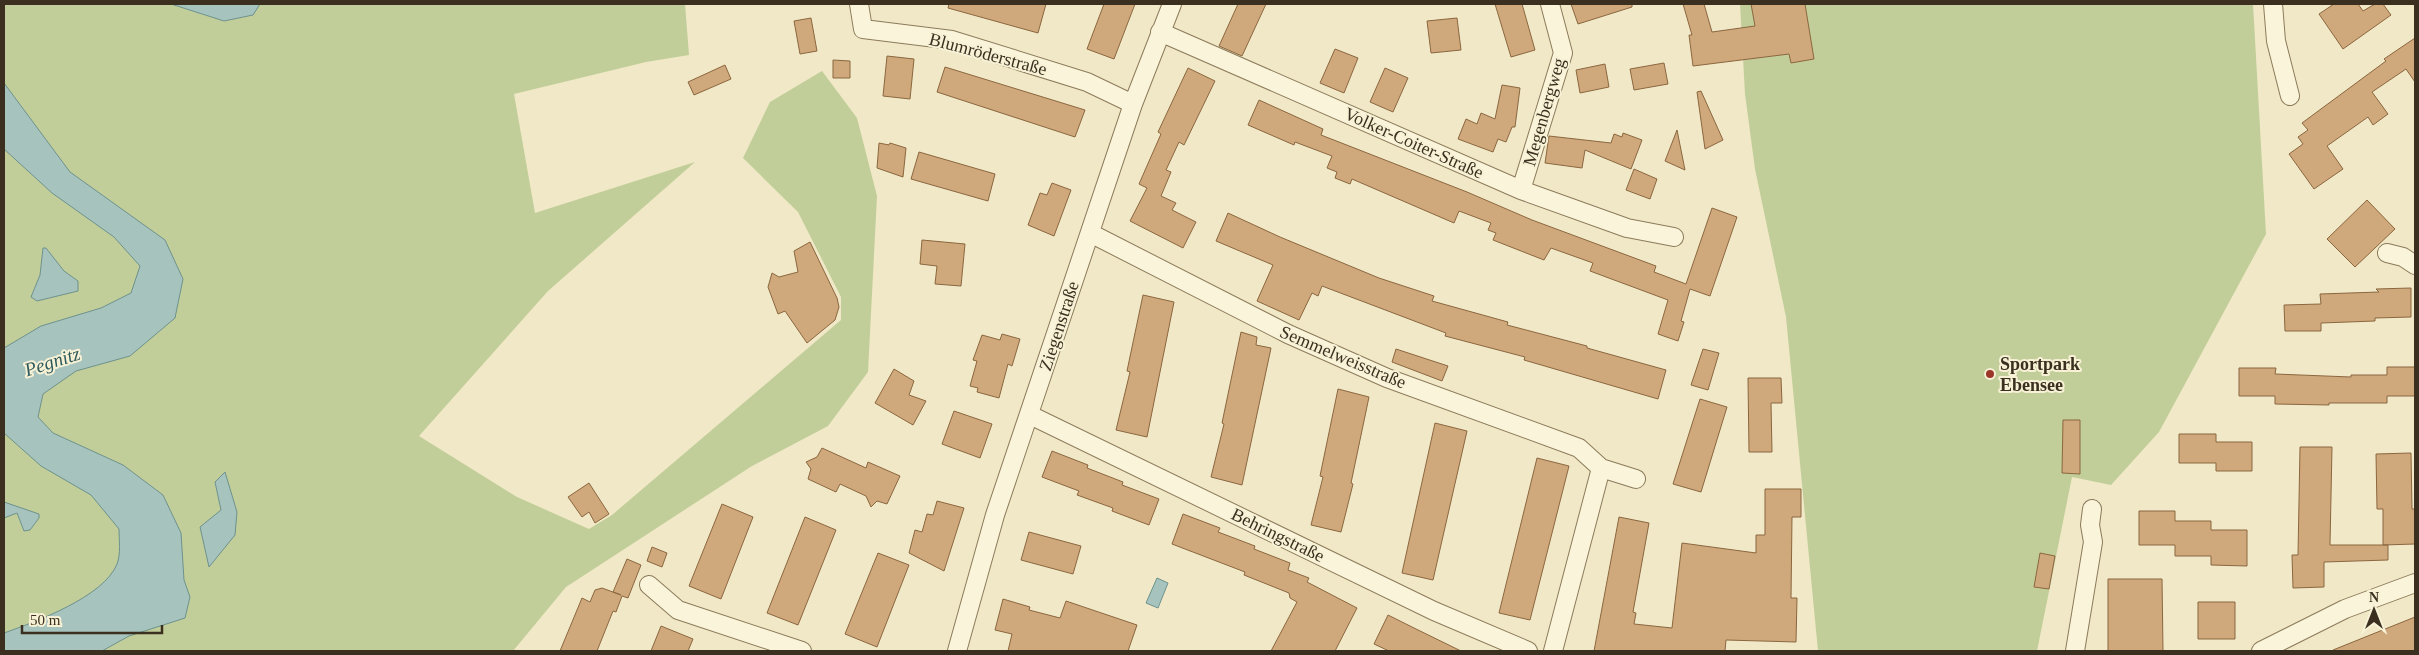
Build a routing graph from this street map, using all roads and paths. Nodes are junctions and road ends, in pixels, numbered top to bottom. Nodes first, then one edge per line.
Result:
1 (859, 4) edge
2 (1172, 4) edge
3 (1550, 4) edge
4 (2273, 4) edge
5 (1160, 32) junction
6 (2290, 96) dead end
7 (1133, 104) junction
8 (1522, 190) junction
9 (1090, 233) junction
10 (1674, 237) dead end
11 (2387, 253) dead end
12 (2415, 265) edge
13 (1030, 415) junction
14 (1600, 468) junction
15 (1636, 479) dead end
16 (2092, 509) dead end
17 (2415, 583) edge
18 (649, 585) dead end
19 (802, 651) edge
20 (957, 651) edge
21 (1528, 651) edge
22 (1553, 651) edge
23 (2075, 651) edge
24 (2261, 651) edge

1 - 7 street, Blumröderstraße
2 - 5 street, Ziegenstraße
3 - 8 street, Megenbergweg
4 - 6 street
5 - 7 street, Ziegenstraße
5 - 8 street, Volker-Coiter-Straße
7 - 9 street, Ziegenstraße
8 - 10 street, Volker-Coiter-Straße
9 - 13 street, Ziegenstraße
9 - 14 street, Semmelweisstraße
11 - 12 street
13 - 20 street, Ziegenstraße
13 - 21 street, Behringstraße
14 - 15 street, Semmelweisstraße
14 - 22 street
16 - 23 street
17 - 24 street
18 - 19 street

